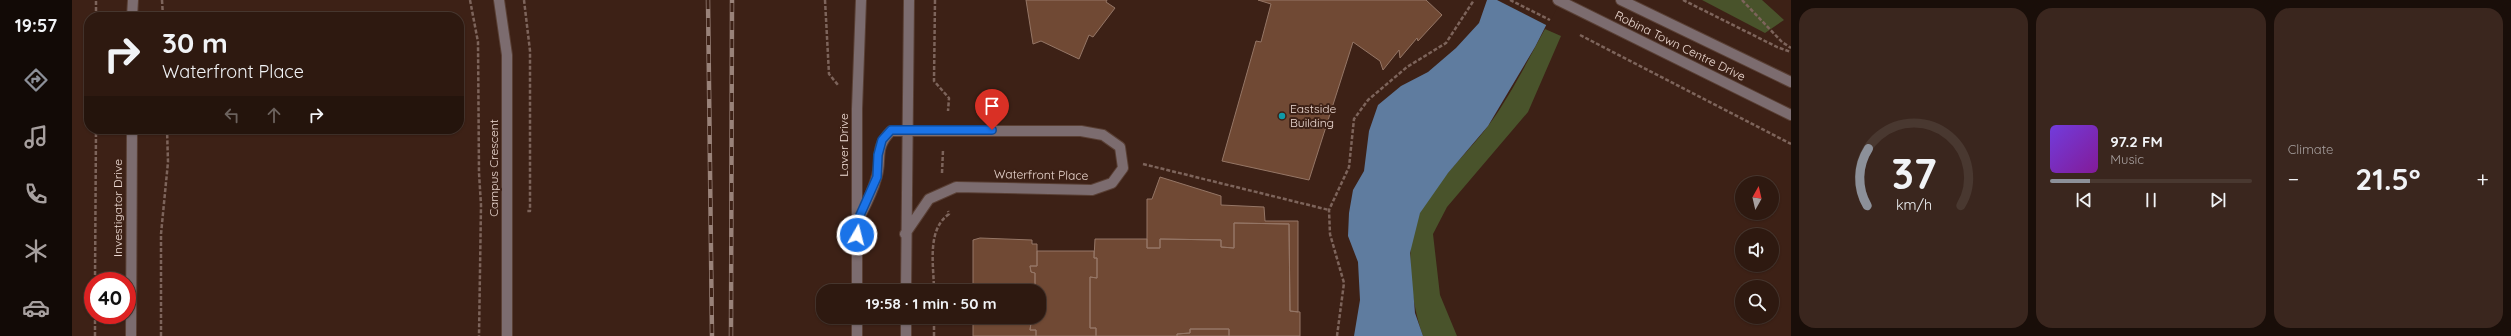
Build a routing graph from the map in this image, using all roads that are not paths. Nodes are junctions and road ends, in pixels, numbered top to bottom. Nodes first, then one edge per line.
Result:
1 (132, 0) edge
2 (499, 0) edge
3 (861, 0) edge
4 (909, 0) edge
5 (1558, 0) edge
6 (1621, 0) edge
7 (132, 12) edge
8 (1791, 82) edge
9 (1791, 116) edge
10 (907, 129) junction
11 (132, 134) edge
12 (857, 222) junction
13 (906, 234) junction
14 (857, 284) edge
15 (906, 284) edge
16 (857, 324) edge
17 (906, 324) edge
18 (131, 336) edge
19 (506, 336) edge
20 (857, 336) edge
21 (906, 336) edge

1 - 7 street
2 - 19 street, Campus Crescent
3 - 12 street, Laver Drive
4 - 10 street
5 - 9 street, Robina Town Centre Drive
6 - 8 street, Robina Town Centre Drive
10 - 12 street
10 - 13 street
10 - 13 street, Waterfront Place
11 - 18 street, Investigator Drive
12 - 14 street, Laver Drive
13 - 15 street
16 - 20 street
17 - 21 street

